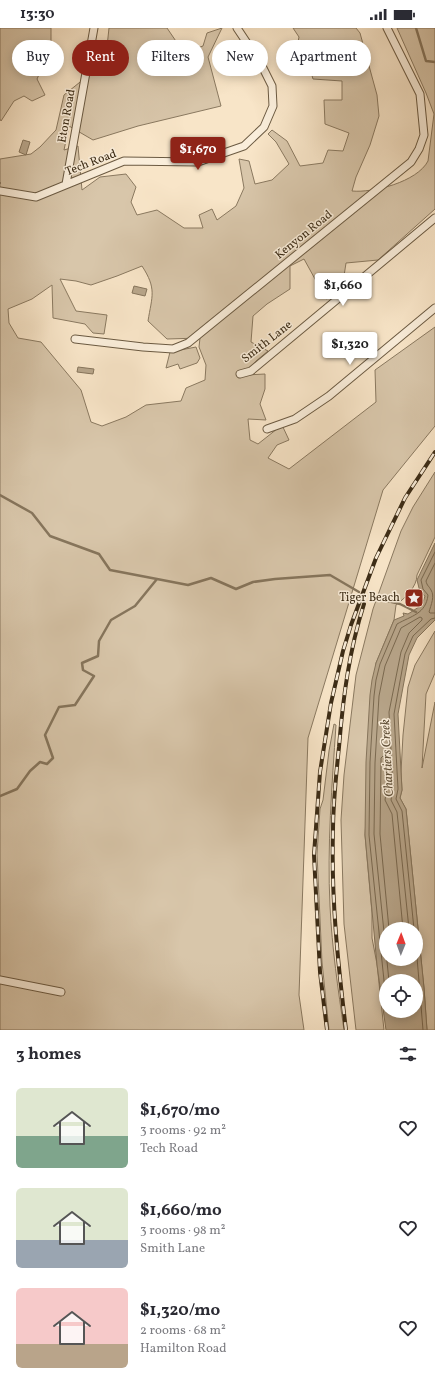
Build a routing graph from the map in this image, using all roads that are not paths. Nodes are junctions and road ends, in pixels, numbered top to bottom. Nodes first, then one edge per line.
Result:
1 (94, 28) edge
2 (237, 28) edge
3 (388, 28) edge
4 (66, 184) junction
5 (0, 191) edge
6 (435, 218) edge
7 (435, 308) edge
8 (75, 339) dead end
9 (240, 374) dead end
10 (267, 429) dead end
11 (0, 980) edge
12 (61, 992) dead end

1 - 4 street, Eton Road
2 - 4 street, Tech Road
3 - 8 street, Kenyon Road
4 - 5 street, Tech Road
6 - 9 street, Smith Lane
7 - 10 street
11 - 12 street

